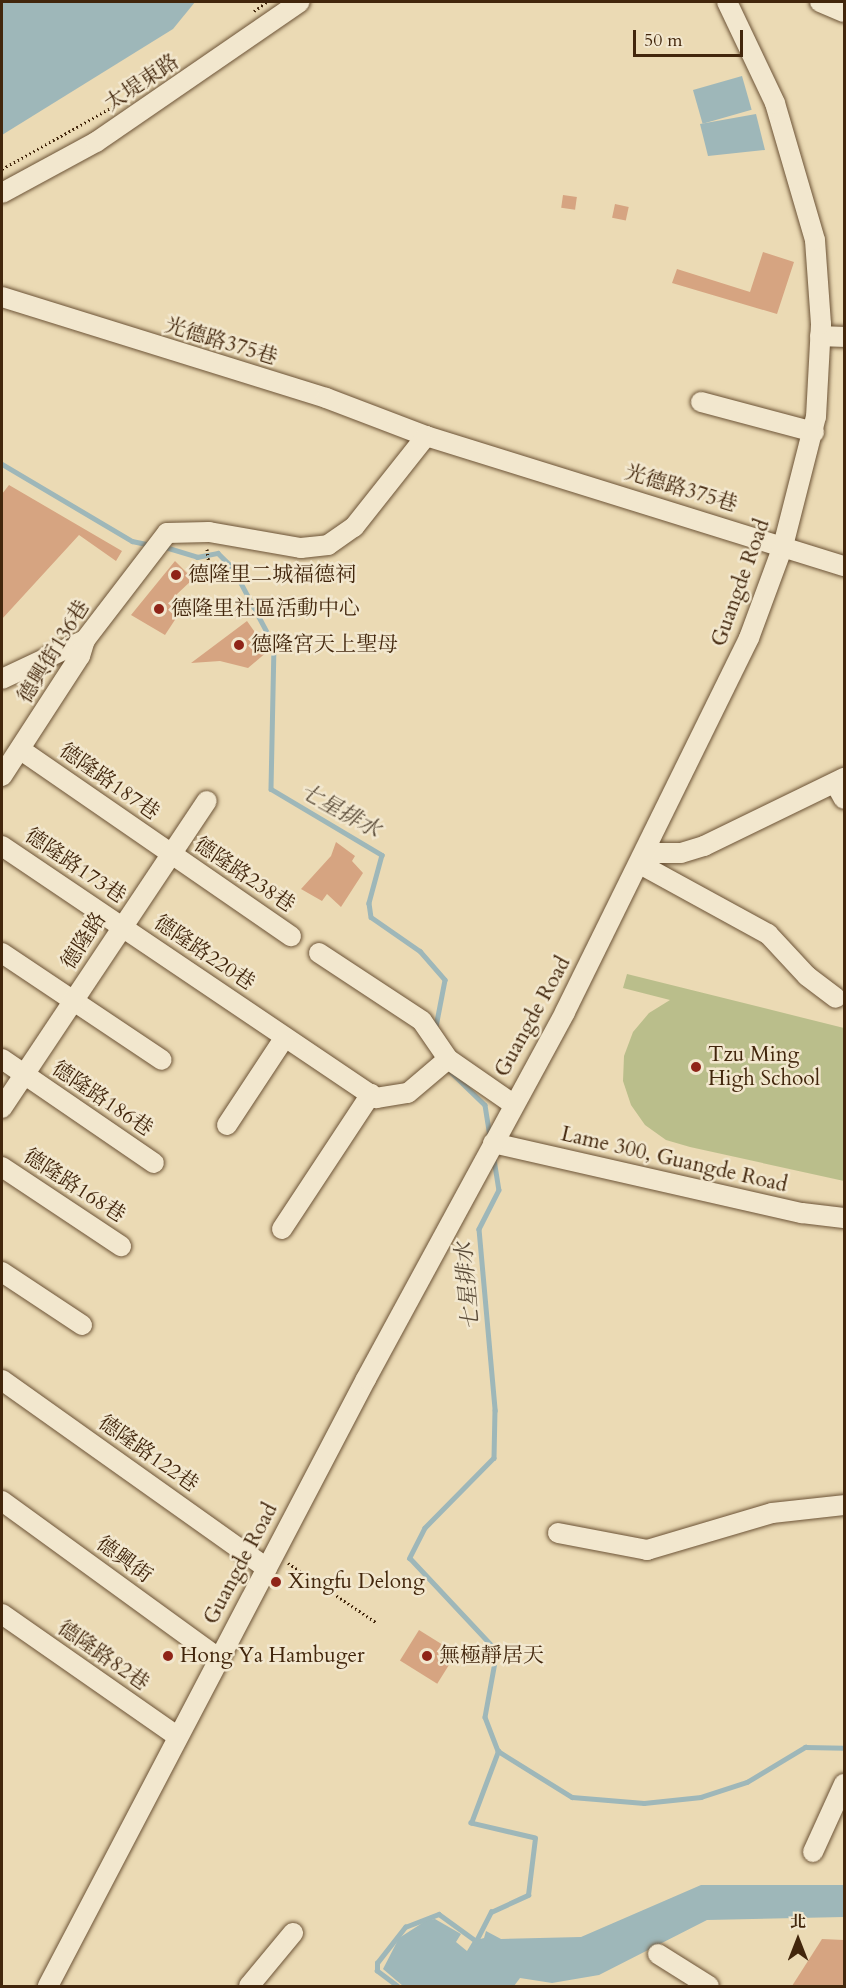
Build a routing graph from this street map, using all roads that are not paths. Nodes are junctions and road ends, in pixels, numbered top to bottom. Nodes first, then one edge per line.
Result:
1 (300, 2) edge
2 (727, 2) edge
3 (820, 2) edge
4 (844, 12) edge
5 (2, 193) edge
6 (2, 297) edge
7 (820, 336) junction
8 (844, 337) edge
9 (701, 402) dead end
10 (814, 432) junction
11 (426, 436) junction
12 (783, 546) junction
13 (844, 566) edge
14 (85, 640) junction
15 (2, 679) edge
16 (21, 750) junction
17 (2, 776) edge
18 (841, 787) edge
19 (207, 801) dead end
20 (2, 846) edge
21 (170, 854) junction
22 (643, 859) junction
23 (122, 926) junction
24 (291, 936) dead end
25 (2, 953) edge
26 (319, 953) dead end
27 (836, 999) dead end
28 (73, 1000) junction
29 (285, 1037) junction
30 (437, 1056) junction
31 (2, 1059) edge
32 (162, 1060) dead end
33 (24, 1074) junction
34 (371, 1094) junction
35 (513, 1104) junction
36 (2, 1108) edge
37 (227, 1125) dead end
38 (493, 1143) junction
39 (154, 1163) dead end
40 (2, 1167) edge
41 (844, 1218) edge
42 (282, 1229) dead end
43 (121, 1246) dead end
44 (2, 1272) edge
45 (82, 1325) dead end
46 (2, 1380) edge
47 (2, 1501) edge
48 (844, 1505) edge
49 (558, 1533) dead end
50 (271, 1560) junction
51 (2, 1614) edge
52 (218, 1658) junction
53 (177, 1736) junction
54 (844, 1784) edge
55 (813, 1852) dead end
56 (293, 1933) dead end
57 (658, 1954) dead end
58 (48, 1986) edge
59 (249, 1986) edge
60 (708, 1986) edge

1 - 5 street, 太堤東路
2 - 7 street, Guangde Road
3 - 4 street
6 - 11 street, 光德路375巷
7 - 8 street
7 - 10 street, Guangde Road
9 - 10 street
10 - 12 street, Guangde Road
11 - 12 street, 光德路375巷
11 - 14 street, 德興街136巷
12 - 13 street, 光德路375巷
12 - 22 street, Guangde Road
14 - 15 street
14 - 16 street, 德興街136巷
16 - 17 street, 德興街136巷
16 - 21 street, 德隆路187巷
18 - 22 street
19 - 21 street, 德隆路
20 - 23 street, 德隆路173巷
21 - 23 street, 德隆路
21 - 24 street, 德隆路238巷
22 - 27 street
22 - 35 street, Guangde Road
23 - 28 street, 德隆路
23 - 29 street, 德隆路220巷
25 - 28 street
26 - 30 street
28 - 32 street
28 - 33 street, 德隆路
29 - 34 street, 德隆路220巷
29 - 37 street
30 - 34 street
30 - 35 street
31 - 33 street, 德隆路186巷
33 - 36 street, 德隆路
33 - 39 street, 德隆路186巷
34 - 42 street
35 - 38 street, Guangde Road
38 - 41 street, Lame 300, Guangde Road
38 - 50 street, Guangde Road
40 - 43 street, 德隆路168巷
44 - 45 street
46 - 50 street, 德隆路122巷
47 - 52 street, 德興街
48 - 49 street
50 - 52 street, Guangde Road
51 - 53 street, 德隆路82巷
52 - 53 street, Guangde Road
53 - 58 street, Guangde Road
54 - 55 street
56 - 59 street
57 - 60 street

